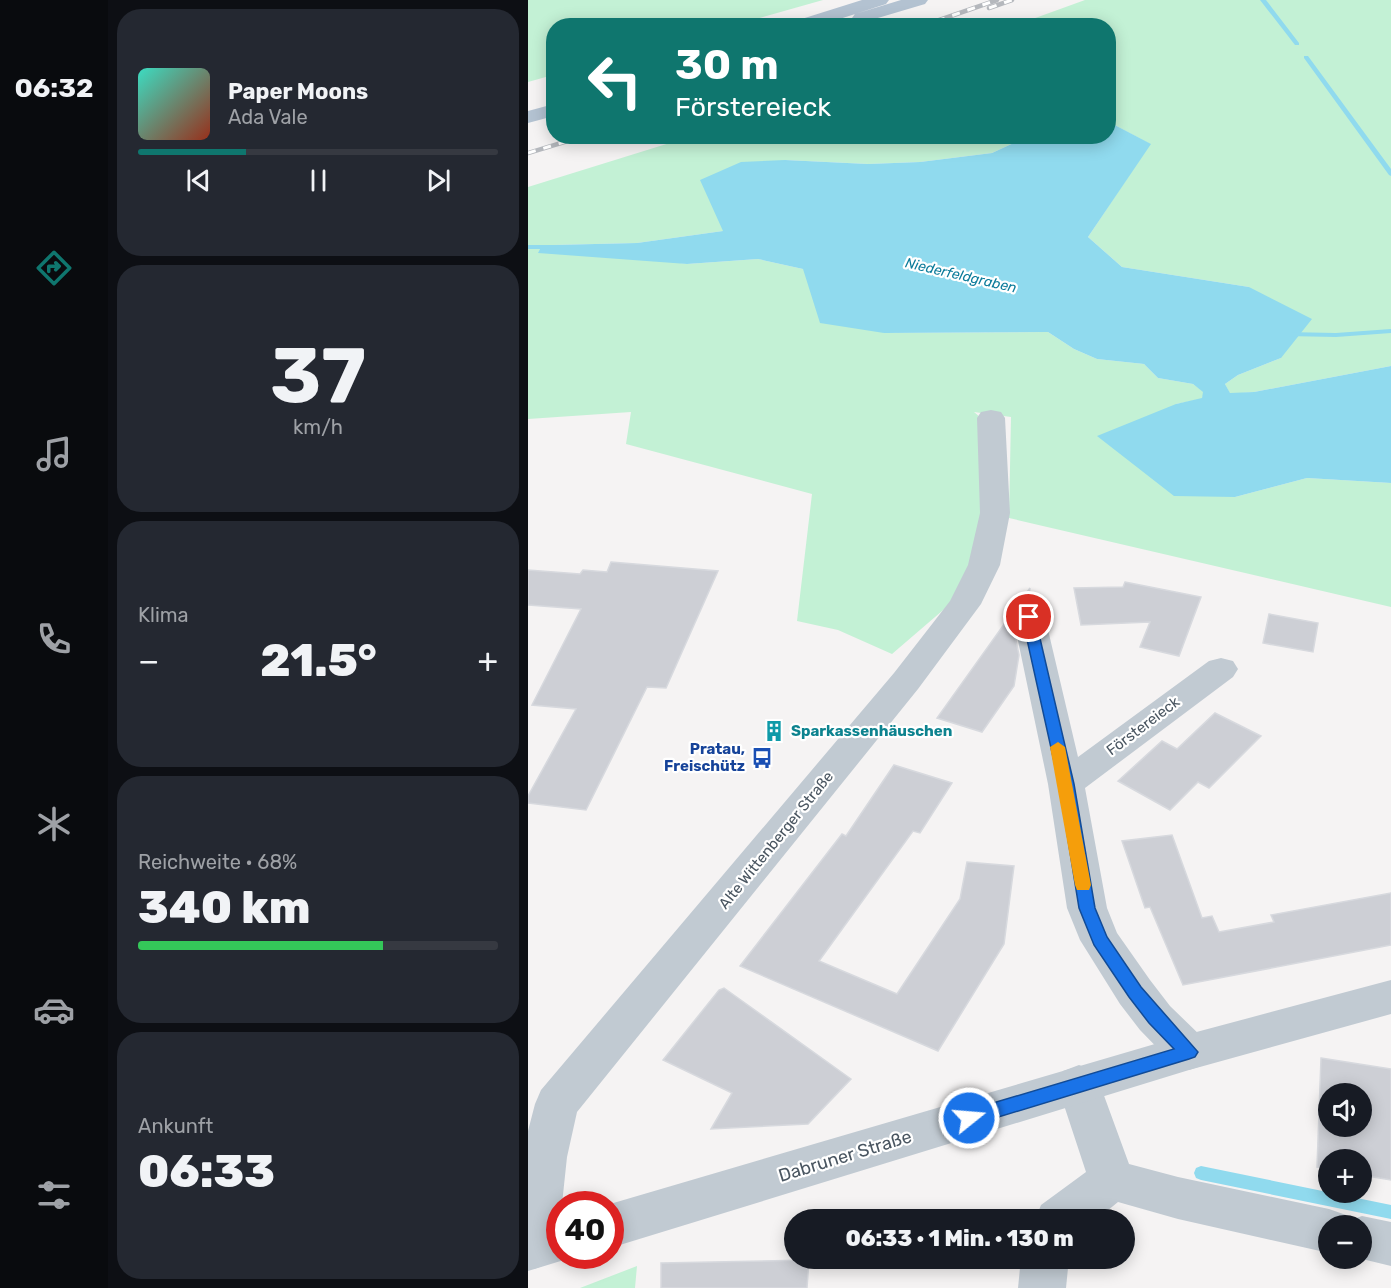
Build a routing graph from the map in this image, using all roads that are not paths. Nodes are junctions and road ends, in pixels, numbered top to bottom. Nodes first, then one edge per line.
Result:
1 (880, 0) edge
2 (919, 0) edge
3 (823, 18) edge
4 (863, 18) edge
5 (546, 98) edge
6 (528, 104) edge
7 (546, 112) edge
8 (528, 117) edge
9 (991, 418) dead end
10 (1029, 617) dead end
11 (1221, 669) dead end
12 (1066, 784) junction
13 (1391, 997) edge
14 (1189, 1052) junction
15 (1079, 1084) junction
16 (1112, 1180) junction
17 (1073, 1209) edge
18 (624, 1222) edge
19 (1318, 1229) edge
20 (1372, 1240) edge
21 (1391, 1244) edge
22 (541, 1245) edge
23 (1042, 1269) edge
24 (1042, 1288) edge

1 - 3 main road
2 - 4 main road
5 - 6 main road
7 - 8 main road
9 - 22 street, Alte Wittenberger Straße
10 - 12 street
11 - 12 street, Förstereieck
12 - 14 street
13 - 14 street, Dabruner Straße
14 - 15 street, Dabruner Straße
15 - 16 street
15 - 18 street, Dabruner Straße
16 - 17 street
16 - 19 street
20 - 21 street
23 - 24 street

